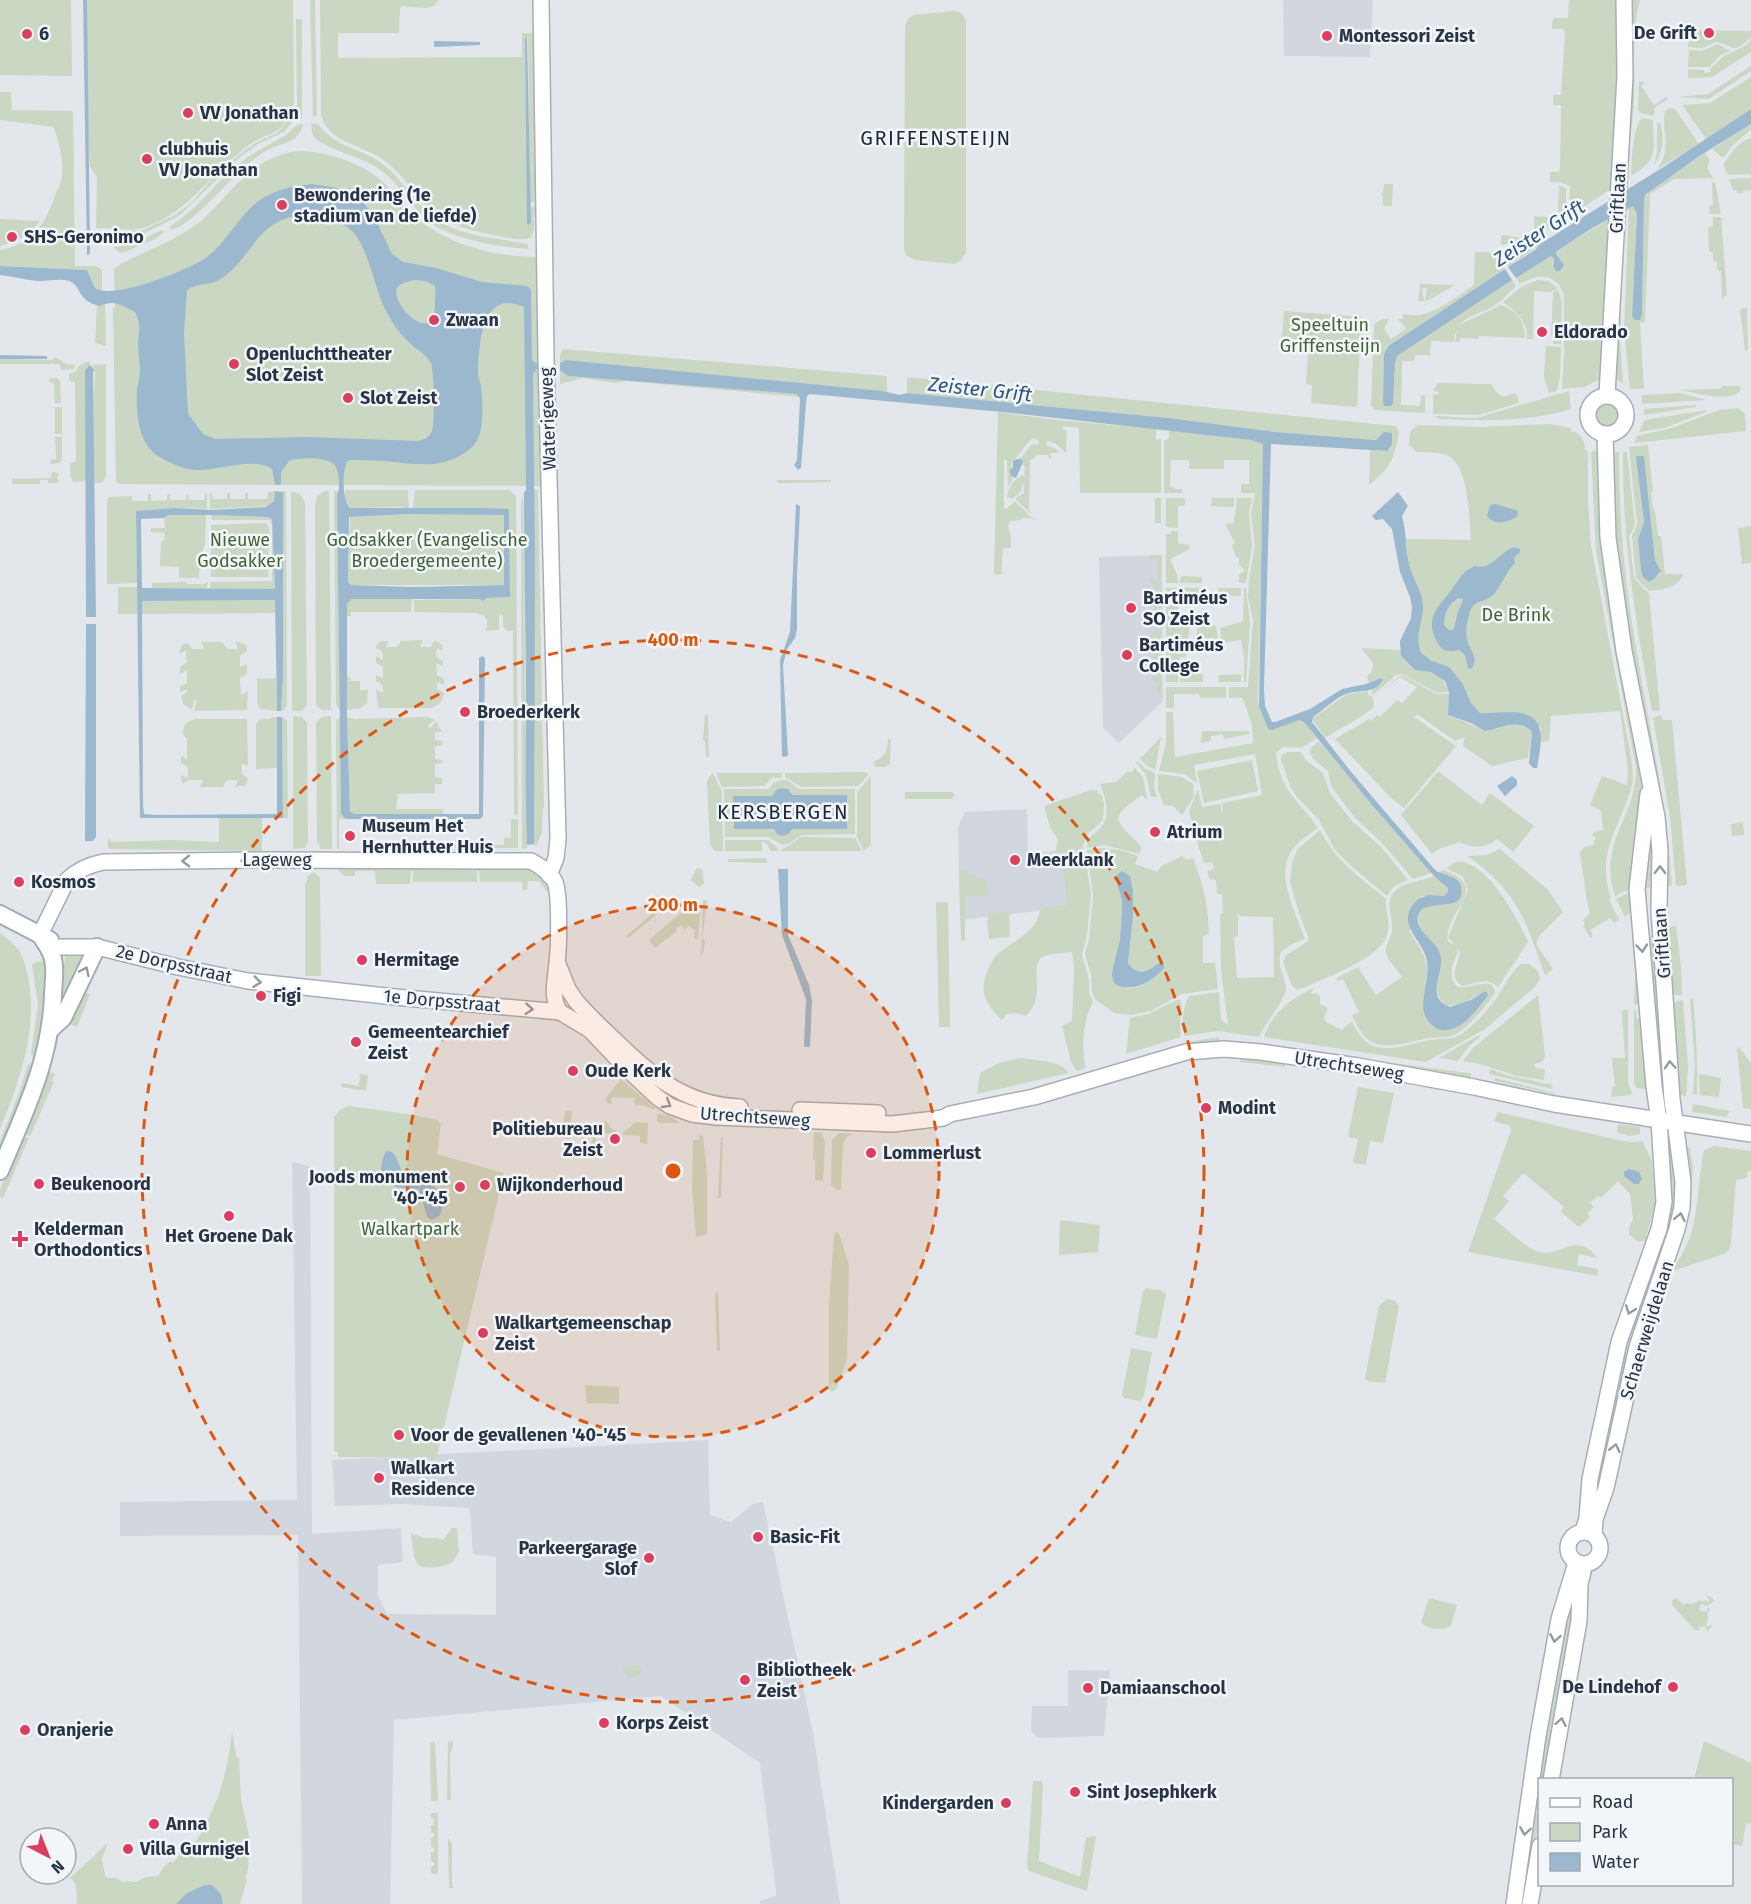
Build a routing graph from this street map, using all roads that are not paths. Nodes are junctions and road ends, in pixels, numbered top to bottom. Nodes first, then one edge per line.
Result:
1 (541, 0) edge
2 (1624, 0) edge
3 (1607, 395) junction
4 (1605, 434) junction
5 (1646, 764) junction
6 (558, 839) junction
7 (535, 864) junction
8 (549, 875) junction
9 (0, 914) edge
10 (40, 935) junction
11 (60, 947) junction
12 (97, 947) junction
13 (557, 961) junction
14 (324, 989) joint
15 (560, 1012) junction
16 (51, 1029) junction
17 (950, 1114) junction
18 (1659, 1121) junction
19 (1676, 1123) junction
20 (1751, 1134) edge
21 (0, 1171) edge
22 (1588, 1533) junction
23 (1580, 1564) junction
24 (1551, 1778) edge
25 (1538, 1852) edge
26 (1514, 1904) edge
27 (1530, 1904) edge

1 - 6 street, Waterigeweg
2 - 3 street, Griftlaan
3 - 4 street
3 - 4 street
4 - 5 street, Griftlaan
5 -> 18 street, Griftlaan
19 -> 5 street, Griftlaan
6 - 7 street
6 - 8 street, Waterigeweg
7 - 8 street
7 -> 10 street, Lageweg
8 - 13 street
9 - 10 main road
10 - 11 main road
10 - 16 main road
11 - 12 street, 2e Dorpsstraat
11 - 16 main road
12 -> 14 street, 2e Dorpsstraat
16 -> 12 main road
13 - 15 street
13 - 17 street, Utrechtseweg
14 -> 15 street, 1e Dorpsstraat
15 -> 17 street, Utrechtseweg
16 - 21 main road
17 - 18 street, Utrechtseweg
18 - 19 street, Utrechtseweg
18 -> 22 street, Schaerweijdelaan
19 - 20 street, Utrechtseweg
22 -> 19 street, Schaerweijdelaan
22 - 23 street
22 - 23 street
24 -> 23 street
23 -> 26 street
25 - 27 street

